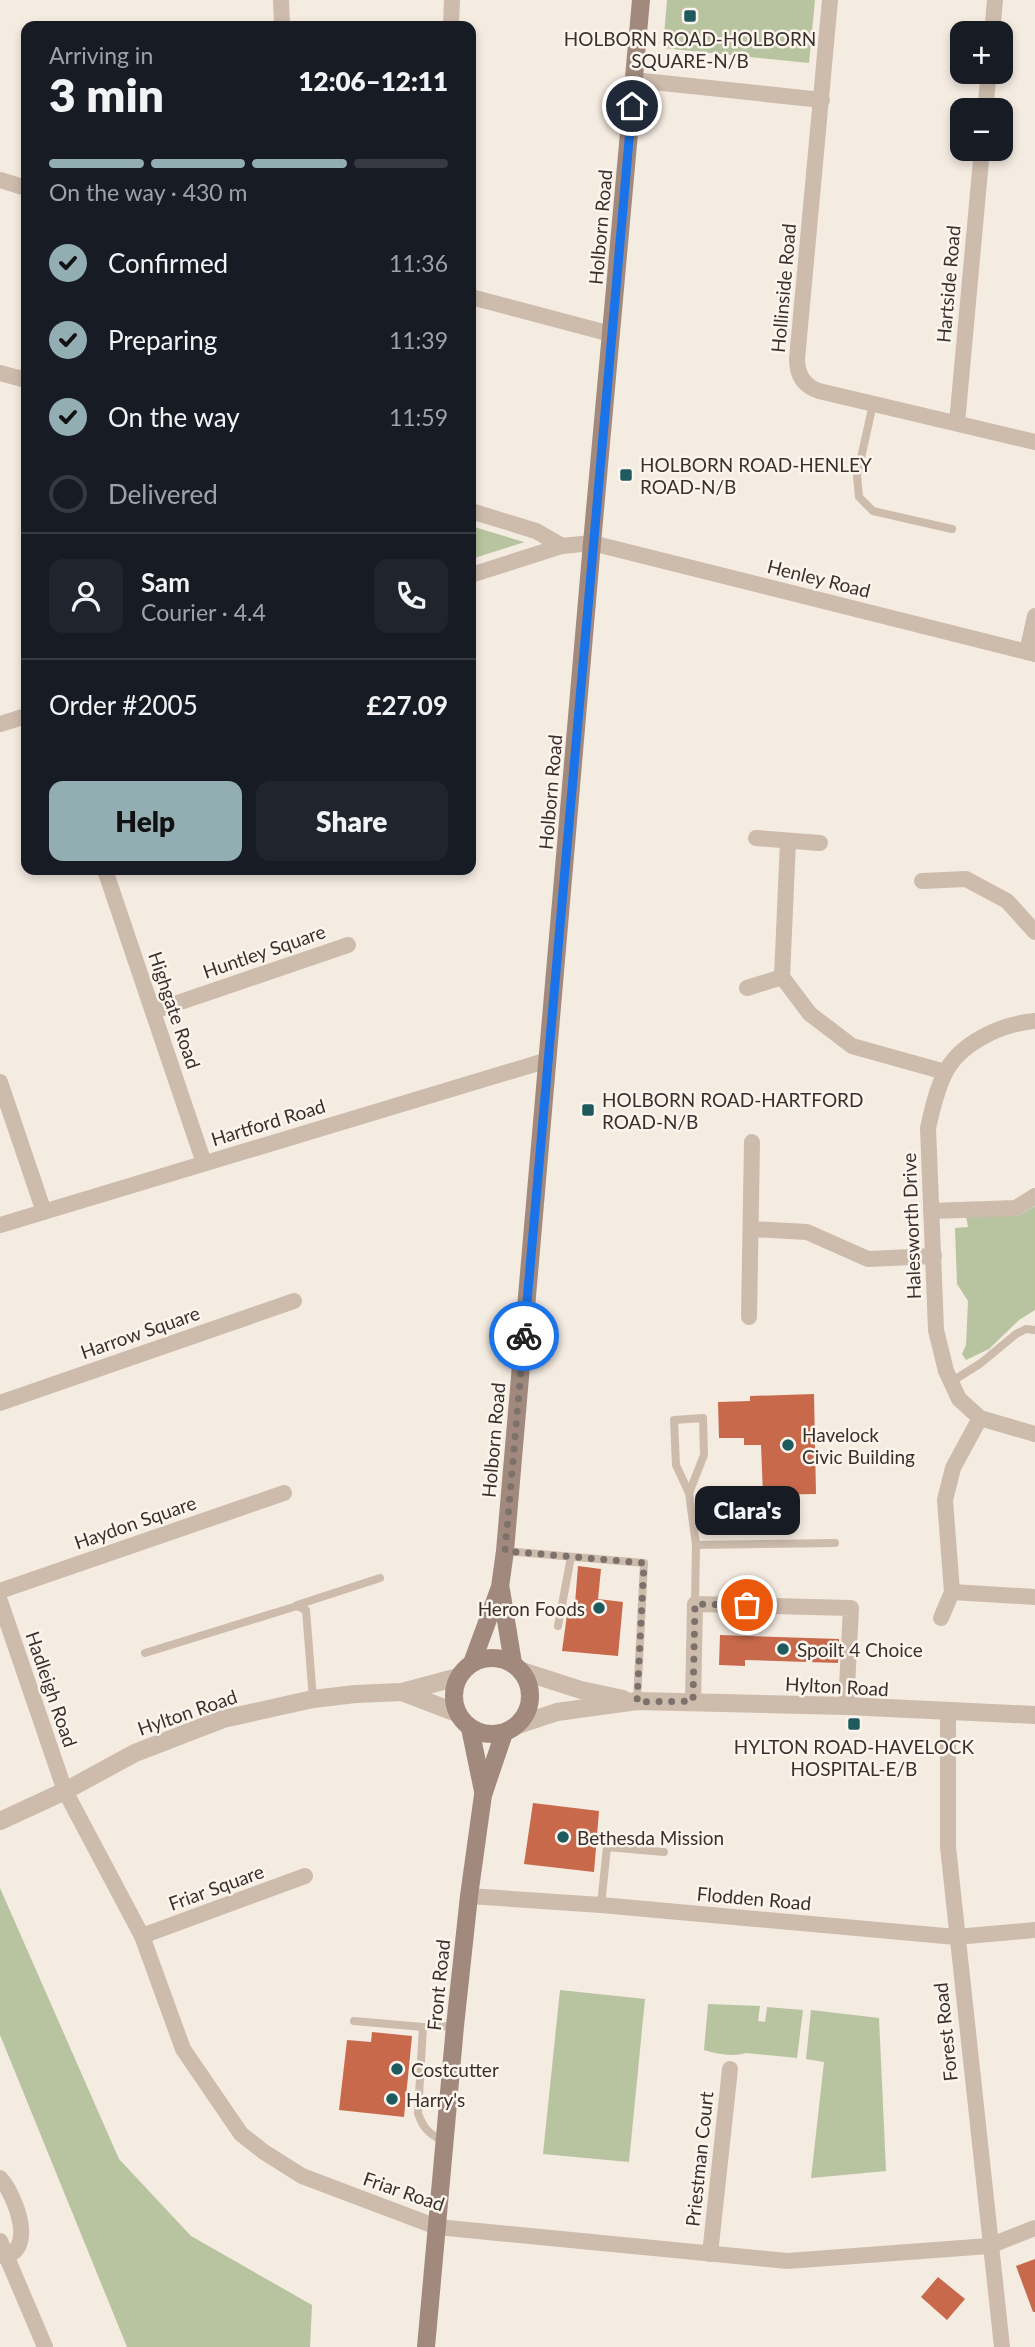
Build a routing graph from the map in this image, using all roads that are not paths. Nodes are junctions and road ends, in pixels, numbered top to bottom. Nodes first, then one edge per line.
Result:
1 (281, 0) edge
2 (452, 0) edge
3 (641, 0) edge
4 (830, 0) edge
5 (995, 0) edge
6 (282, 21) edge
7 (451, 21) edge
8 (993, 21) edge
9 (634, 80) junction
10 (821, 100) junction
11 (981, 161) edge
12 (0, 180) edge
13 (21, 186) edge
14 (476, 298) edge
15 (611, 334) junction
16 (0, 373) edge
17 (21, 379) edge
18 (873, 404) junction
19 (957, 423) junction
20 (1035, 442) edge
21 (476, 513) edge
22 (952, 529) dead end
23 (592, 543) junction
24 (562, 546) junction
25 (476, 573) edge
26 (1035, 616) edge
27 (1031, 653) edge
28 (21, 718) edge
29 (0, 724) edge
30 (756, 838) dead end
31 (788, 841) junction
32 (820, 843) dead end
33 (107, 875) edge
34 (922, 881) dead end
35 (1035, 932) edge
36 (348, 945) dead end
37 (782, 977) junction
38 (747, 988) dead end
39 (154, 1011) junction
40 (1035, 1021) edge
41 (548, 1060) junction
42 (945, 1072) junction
43 (0, 1082) edge
44 (752, 1142) dead end
45 (205, 1163) junction
46 (1035, 1196) edge
47 (931, 1211) junction
48 (44, 1212) junction
49 (0, 1225) edge
50 (752, 1229) junction
51 (934, 1256) junction
52 (294, 1301) dead end
53 (749, 1317) dead end
54 (1035, 1330) edge
55 (951, 1382) junction
56 (0, 1403) edge
57 (980, 1418) junction
58 (1035, 1434) edge
59 (284, 1493) dead end
60 (689, 1493) junction
61 (835, 1543) dead end
62 (695, 1545) junction
63 (505, 1551) junction
64 (571, 1557) junction
65 (380, 1578) dead end
66 (500, 1587) junction
67 (0, 1591) edge
68 (952, 1592) junction
69 (1035, 1597) edge
70 (0, 1601) edge
71 (695, 1604) junction
72 (297, 1606) junction
73 (941, 1618) dead end
74 (558, 1626) dead end
75 (145, 1653) dead end
76 (472, 1663) junction
77 (517, 1667) junction
78 (458, 1677) junction
79 (402, 1692) junction
80 (313, 1699) junction
81 (693, 1701) junction
82 (637, 1702) junction
83 (846, 1706) junction
84 (948, 1711) junction
85 (457, 1713) junction
86 (1035, 1715) edge
87 (470, 1728) junction
88 (511, 1729) junction
89 (65, 1791) junction
90 (483, 1794) junction
91 (0, 1821) edge
92 (664, 1852) dead end
93 (305, 1876) dead end
94 (469, 1896) junction
95 (601, 1905) junction
96 (1035, 1930) edge
97 (142, 1936) junction
98 (956, 1937) junction
99 (354, 2021) dead end
100 (423, 2026) junction
101 (455, 2026) junction
102 (730, 2069) dead end
103 (444, 2142) junction
104 (0, 2178) edge
105 (437, 2227) junction
106 (1035, 2228) edge
107 (989, 2246) junction
108 (2, 2251) edge
109 (710, 2253) junction
110 (45, 2347) edge
111 (426, 2347) edge
112 (1002, 2347) edge

1 - 6 street
2 - 7 street
3 - 9 main road, Holborn Road
4 - 10 street, Hollinside Road
5 - 8 street
9 - 10 street
9 - 15 main road, Holborn Road
10 - 18 street, Hollinside Road
11 - 19 street, Hartside Road
12 - 13 street
14 - 15 street
15 - 23 main road, Holborn Road
16 - 17 street
18 - 19 street, Hollinside Road
18 - 22 lane
19 - 20 street, Hollinside Road
21 - 24 street
23 - 24 street, Henley Road
23 - 27 street, Henley Road
23 - 41 main road, Holborn Road
24 - 25 street, Henley Road
26 - 27 street
28 - 29 street
30 - 31 street
31 - 32 street
31 - 37 street
33 - 39 street, Highgate Road
34 - 35 street
36 - 39 street, Huntley Square
37 - 38 street
37 - 42 street
39 - 45 street, Highgate Road
40 - 42 street, Halesworth Drive
41 - 45 street, Hartford Road
41 - 63 main road, Holborn Road
42 - 47 street, Halesworth Drive
43 - 48 street
44 - 50 street
45 - 48 street, Hartford Road
46 - 47 street
47 - 51 street, Halesworth Drive
48 - 49 street, Hartford Road
50 - 51 street
50 - 53 street
51 - 55 street, Halesworth Drive
52 - 56 street, Harrow Square
54 - 55 lane
55 - 57 street, Halesworth Drive
57 - 58 street
57 - 68 street
59 - 67 street, Haydon Square
60 - 60 lane
60 - 62 lane
61 - 62 lane
62 - 71 lane
63 - 64 lane
63 - 66 main road, Holborn Road
64 - 74 lane
64 - 82 lane
65 - 72 lane
66 - 76 main road, Holborn Road
66 - 77 main road, Holborn Road
68 - 69 street
68 - 73 street
70 - 89 street, Hadleigh Road
71 - 81 street
71 - 83 street
72 - 75 lane
72 - 80 lane
76 - 77 main road
76 - 78 main road
77 - 82 street, Hylton Road
77 - 88 main road
78 - 79 street, Hylton Road
78 - 85 main road
79 - 80 street, Hylton Road
79 - 85 street, Hylton Road
80 - 89 street, Hylton Road
81 - 82 street, Hylton Road
81 - 83 street, Hylton Road
82 - 88 street, Hylton Road
83 - 84 street, Hylton Road
84 - 86 street, Hylton Road
84 - 98 street, Forest Road
85 - 87 main road
87 - 88 main road
87 - 90 main road, Front Road
88 - 90 main road, Front Road
89 - 91 street, Hylton Road
89 - 97 street, Friar Road
90 - 94 main road, Front Road
92 - 95 lane
93 - 97 street, Friar Square
94 - 95 street, Flodden Road
94 - 101 main road, Front Road
95 - 98 street, Flodden Road
96 - 98 street, Flodden Road
97 - 105 street, Friar Road
98 - 107 street, Forest Road
99 - 100 lane
100 - 101 lane
100 - 103 lane
101 - 103 main road, Front Road
102 - 109 street, Priestman Court
103 - 105 main road, Front Road
104 - 108 street
105 - 109 street, Friar Road
105 - 111 main road, Front Road
106 - 107 street, Friar Road
107 - 109 street, Friar Road
107 - 112 street, Forest Road
108 - 110 street

